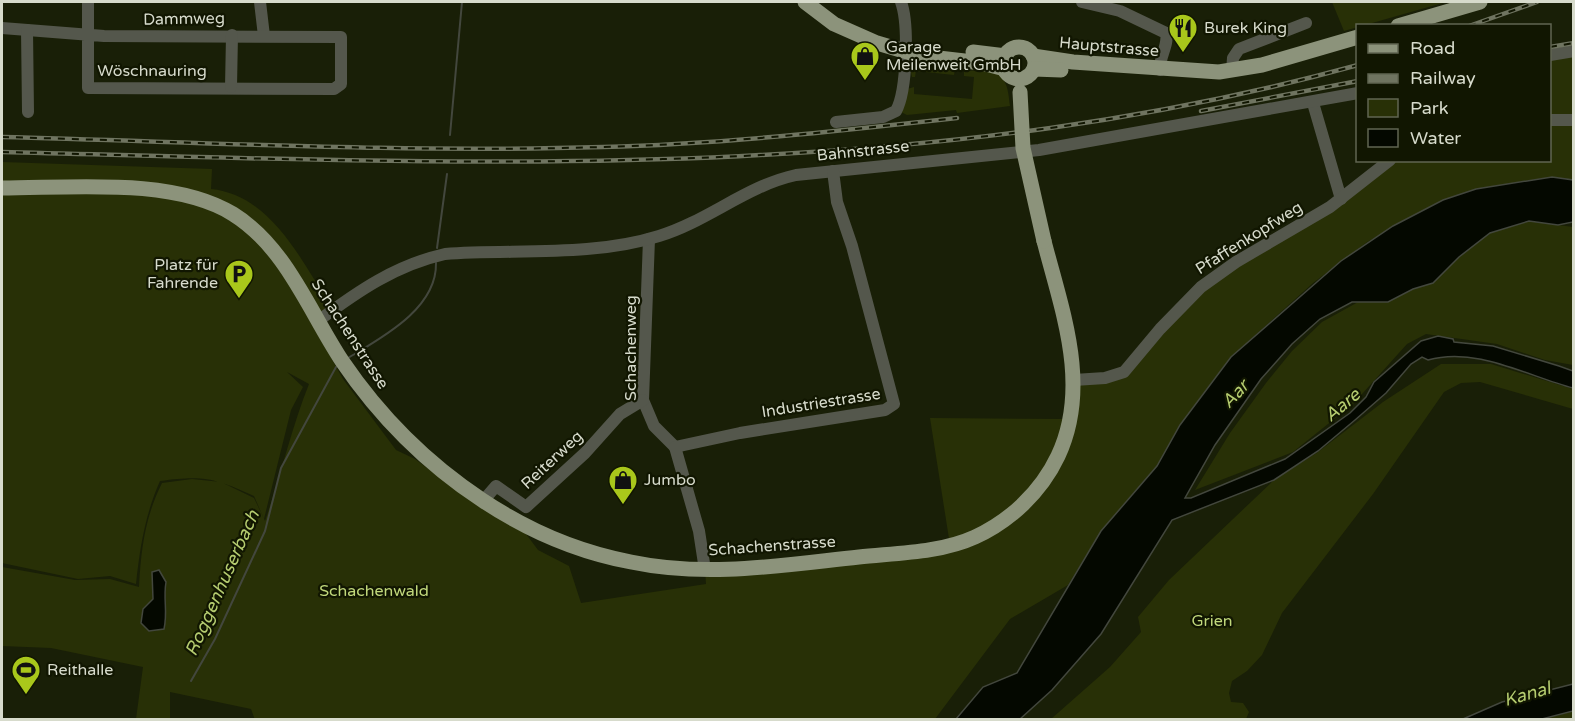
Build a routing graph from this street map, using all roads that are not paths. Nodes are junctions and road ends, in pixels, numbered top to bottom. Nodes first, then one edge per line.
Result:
1 (88, 2) edge
2 (260, 2) edge
3 (805, 2) edge
4 (900, 2) edge
5 (1082, 2) edge
6 (1480, 2) edge
7 (1306, 23) dead end
8 (1405, 24) edge
9 (2, 28) edge
10 (27, 30) junction
11 (88, 35) junction
12 (232, 35) junction
13 (264, 36) junction
14 (341, 37) joint
15 (1356, 38) edge
16 (904, 49) junction
17 (1574, 51) edge
18 (1551, 55) edge
19 (1005, 62) junction
20 (1033, 62) junction
21 (1160, 70) junction
22 (1225, 72) junction
23 (1019, 86) junction
24 (231, 87) junction
25 (1356, 93) edge
26 (1313, 103) junction
27 (28, 112) dead end
28 (1551, 120) edge
29 (1574, 120) edge
30 (836, 122) dead end
31 (1387, 162) edge
32 (833, 171) junction
33 (2, 188) edge
34 (1341, 199) junction
35 (649, 239) junction
36 (318, 321) junction
37 (1074, 380) junction
38 (643, 400) junction
39 (675, 447) junction
40 (483, 501) junction
41 (705, 570) junction

1 - 11 street, Wöschnauring
2 - 13 street
3 - 16 main road
4 - 16 street
5 - 21 street
6 - 8 main road
7 - 22 street
9 - 10 street, Dammweg
10 - 11 street, Dammweg
10 - 27 street
11 - 12 street, Dammweg
11 - 24 street, Wöschnauring
12 - 13 street, Dammweg
12 - 24 street, Wöschnauring
13 - 14 street, Dammweg
14 - 24 street, Wöschnauring
15 - 22 main road, Hauptstrasse
16 - 19 main road
16 - 30 street
17 - 18 street
19 - 20 main road
19 - 23 main road
20 - 21 main road, Hauptstrasse
20 - 22 main road, Hauptstrasse
20 - 23 main road
21 - 22 main road, Hauptstrasse
23 - 37 main road, Schachenstrasse, bridge
25 - 26 street, Bahnstrasse
26 - 32 street, Bahnstrasse
26 - 34 street
28 - 29 street
31 - 34 street, Pfaffenkopfweg
32 - 35 street, Bahnstrasse
32 - 39 street, Industriestrasse
33 - 36 main road, Schachenstrasse
34 - 37 street, Pfaffenkopfweg
35 - 36 street, Bahnstrasse
35 - 38 street, Schachenweg
36 - 40 main road, Schachenstrasse
37 - 41 main road, Schachenstrasse
38 - 39 street, Schachenweg
38 - 40 street, Reiterweg
39 - 41 street
40 - 41 main road, Schachenstrasse

